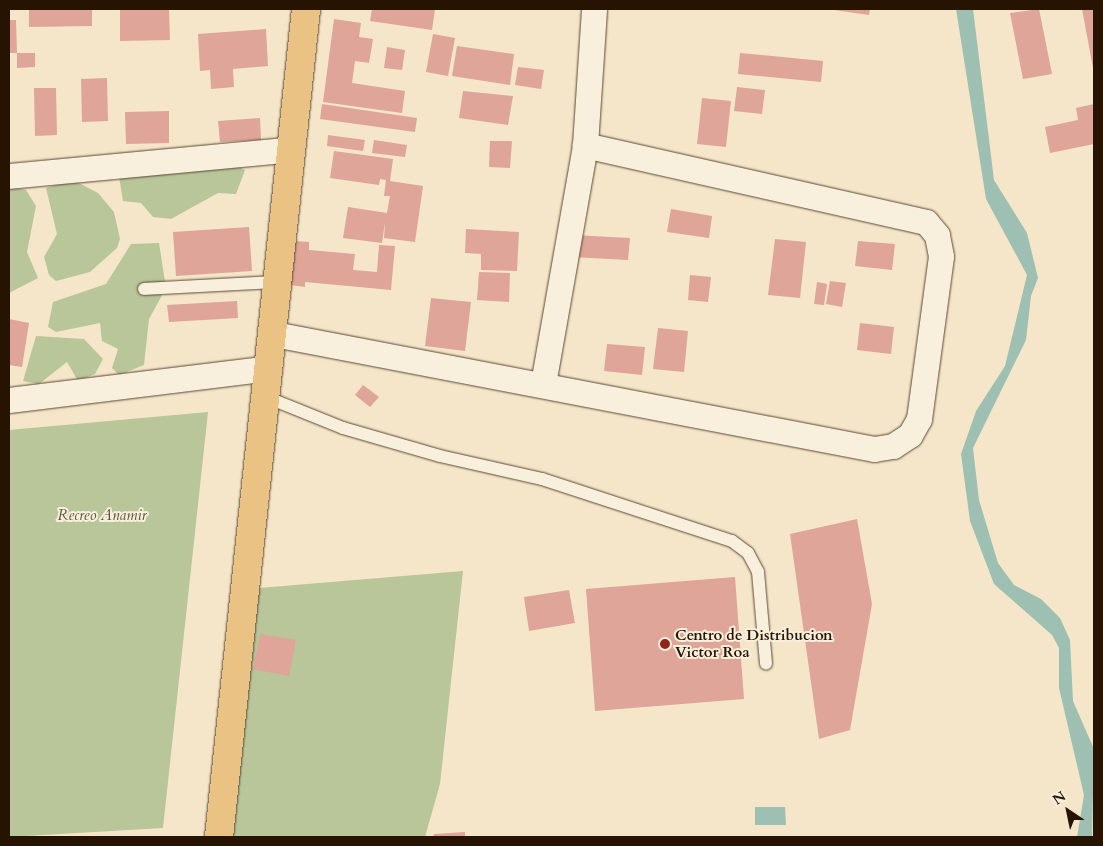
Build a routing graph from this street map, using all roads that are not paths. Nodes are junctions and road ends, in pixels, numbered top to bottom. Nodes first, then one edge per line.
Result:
1 (306, 9) edge
2 (594, 9) edge
3 (585, 145) junction
4 (292, 149) junction
5 (9, 176) edge
6 (274, 282) junction
7 (144, 289) dead end
8 (274, 334) junction
9 (269, 368) junction
10 (543, 384) junction
11 (266, 397) junction
12 (9, 400) edge
13 (766, 664) dead end
14 (219, 837) edge

1 - 4 main road
2 - 3 street
3 - 10 street
3 - 10 street
4 - 5 street
4 - 6 main road
6 - 7 lane
6 - 8 main road
8 - 9 main road
8 - 10 street
9 - 11 main road
9 - 12 street
11 - 13 lane
11 - 14 main road

